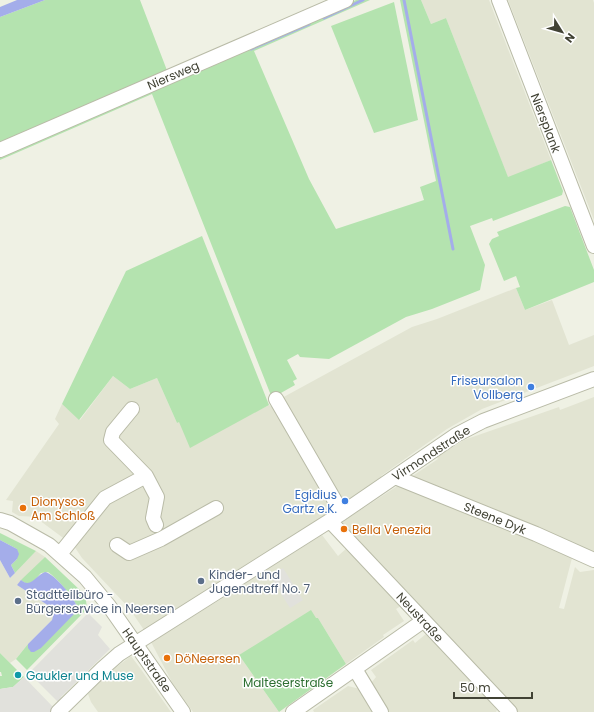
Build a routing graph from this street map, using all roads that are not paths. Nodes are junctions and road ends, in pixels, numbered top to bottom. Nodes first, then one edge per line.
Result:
1 (346, 0) edge
2 (499, 0) edge
3 (0, 150) edge
4 (594, 246) edge
5 (594, 379) edge
6 (276, 399) dead end
7 (132, 409) dead end
8 (146, 476) junction
9 (395, 477) junction
10 (216, 508) dead end
11 (342, 513) junction
12 (0, 520) edge
13 (330, 521) junction
14 (156, 525) dead end
15 (117, 545) dead end
16 (60, 554) junction
17 (594, 560) edge
18 (423, 621) junction
19 (136, 644) junction
20 (355, 669) junction
21 (58, 712) edge
22 (183, 712) edge
23 (293, 712) edge
24 (382, 712) edge
25 (510, 712) edge

1 - 3 street, Niersweg
2 - 4 street, Niersplank
5 - 9 street, Virmondstraße
6 - 11 street
7 - 8 street
8 - 14 street
8 - 16 street
9 - 11 street, Virmondstraße
9 - 17 street, Steene Dyk
10 - 15 street
11 - 13 street, Virmondstraße
12 - 16 street, Hauptstraße
13 - 18 street, Neustraße
13 - 19 street, Virmondstraße
16 - 19 street, Hauptstraße
18 - 20 street
18 - 25 street, Neustraße
19 - 21 street, Virmondstraße
19 - 22 street, Hauptstraße
20 - 23 street
20 - 24 street

